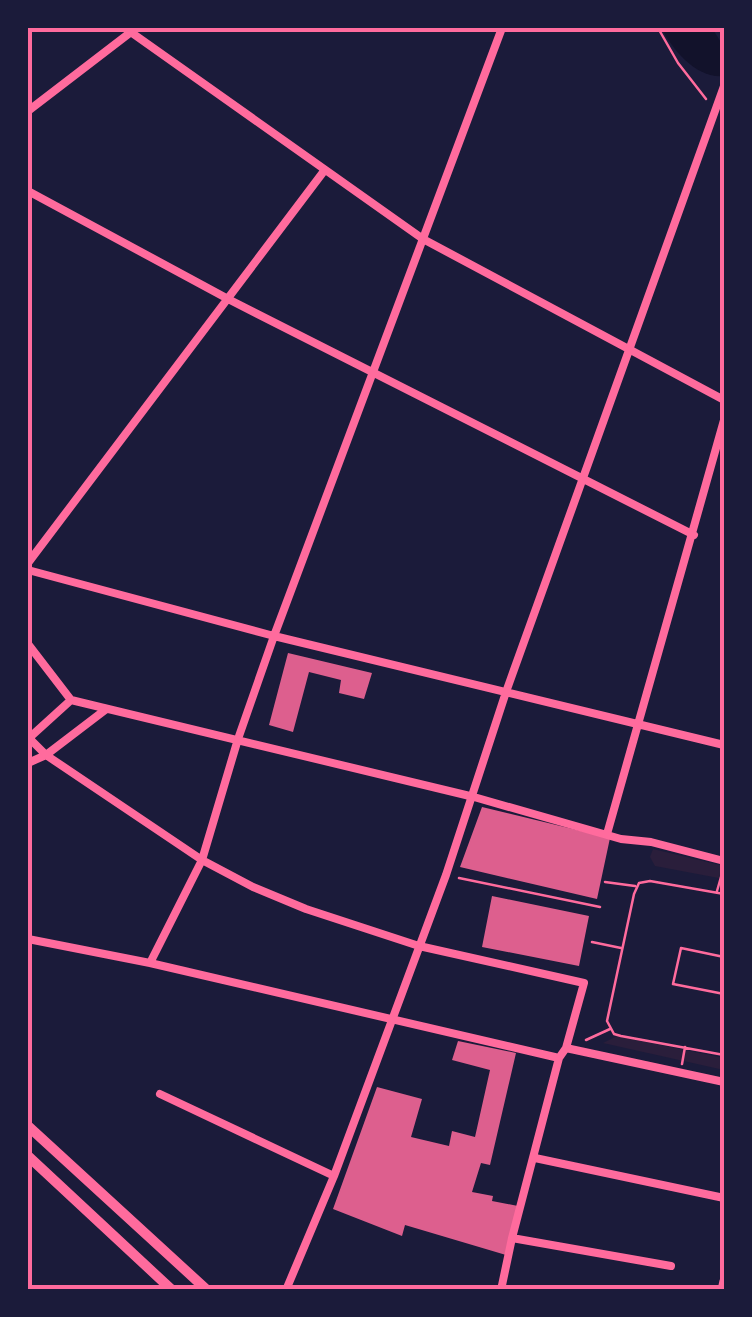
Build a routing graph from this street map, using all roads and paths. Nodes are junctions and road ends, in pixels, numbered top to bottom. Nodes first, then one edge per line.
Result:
1 (502, 28) edge
2 (658, 28) edge
3 (128, 30) edge
4 (724, 86) edge
5 (717, 109) junction
6 (28, 112) edge
7 (324, 172) junction
8 (28, 191) edge
9 (423, 240) junction
10 (230, 300) junction
11 (631, 349) junction
12 (374, 372) junction
13 (724, 400) edge
14 (724, 420) edge
15 (582, 480) junction
16 (694, 535) junction
17 (28, 567) edge
18 (274, 636) junction
19 (28, 644) edge
20 (506, 692) junction
21 (71, 700) junction
22 (104, 710) junction
23 (638, 722) junction
24 (28, 738) edge
25 (238, 739) junction
26 (724, 745) edge
27 (46, 755) junction
28 (28, 763) edge
29 (474, 797) junction
30 (607, 834) junction
31 (202, 860) junction
32 (724, 862) edge
33 (446, 875) junction
34 (605, 882) dead end
35 (636, 887) junction
36 (717, 892) junction
37 (724, 894) edge
38 (600, 907) dead end
39 (28, 939) edge
40 (592, 942) dead end
41 (419, 946) junction
42 (623, 948) junction
43 (724, 957) edge
44 (150, 963) junction
45 (724, 994) edge
46 (392, 1020) junction
47 (610, 1029) junction
48 (566, 1048) junction
49 (724, 1055) edge
50 (559, 1058) junction
51 (724, 1082) edge
52 (160, 1094) dead end
53 (28, 1126) edge
54 (28, 1156) edge
55 (535, 1158) junction
56 (334, 1176) junction
57 (724, 1198) edge
58 (512, 1238) junction
59 (672, 1266) dead end
60 (724, 1282) edge
61 (172, 1290) edge
62 (207, 1290) edge
63 (286, 1290) edge
64 (501, 1290) edge
65 (722, 1290) edge

1 - 9 street
2 - 5 path
3 - 6 street
3 - 7 street
4 - 5 street
5 - 11 street
7 - 9 street
7 - 10 street
8 - 10 street
9 - 11 street
9 - 12 street
10 - 12 street
10 - 17 street
11 - 13 street
11 - 15 street
12 - 15 street
12 - 18 street
14 - 16 street
15 - 16 street
15 - 20 street
16 - 23 street
17 - 18 street
18 - 20 street
18 - 25 street
19 - 21 street
20 - 23 street
20 - 29 street
21 - 22 street
21 - 24 street
22 - 25 street
22 - 27 street
23 - 26 street
23 - 30 street
24 - 27 street
25 - 29 street
25 - 31 street
27 - 28 street
27 - 31 street
29 - 30 street
29 - 33 street
30 - 32 street
31 - 41 street
31 - 44 street
32 - 36 path
33 - 38 path
33 - 41 street
34 - 35 path
35 - 36 path
35 - 42 path
36 - 37 path
39 - 44 street
40 - 42 path
41 - 46 street
41 - 48 street
42 - 47 path
43 - 45 path
44 - 46 street
46 - 50 street
46 - 56 street
47 - 48 path
47 - 49 path
48 - 50 street
48 - 51 street
50 - 55 street
52 - 56 street
53 - 62 main road
54 - 61 main road
55 - 57 street
55 - 58 street
56 - 63 street
58 - 59 street
58 - 64 street
60 - 65 street

